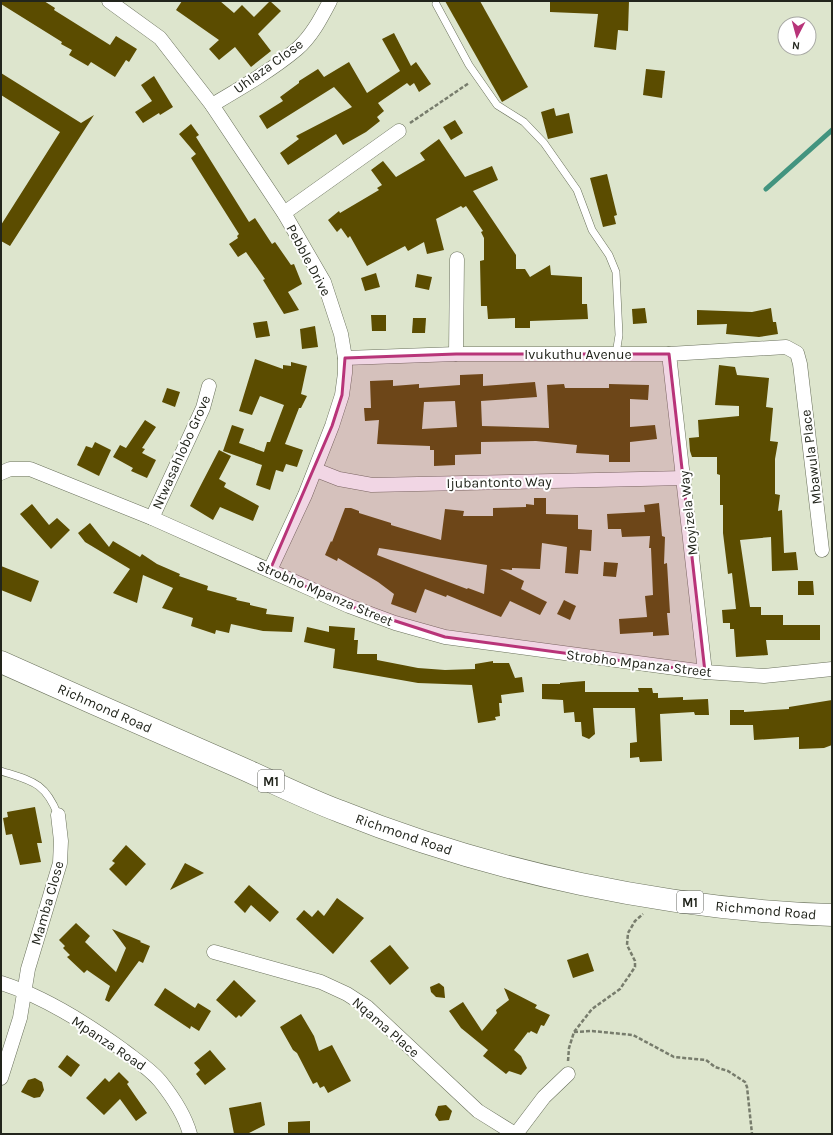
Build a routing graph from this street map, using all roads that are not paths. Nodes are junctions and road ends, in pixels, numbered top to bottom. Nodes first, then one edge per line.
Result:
1 (330, 1) edge
2 (116, 3) edge
3 (436, 4) dead end
4 (212, 104) junction
5 (399, 131) road end
6 (284, 213) junction
7 (458, 259) dead end
8 (456, 354) junction
9 (616, 354) junction
10 (669, 354) junction
11 (345, 358) junction
12 (800, 364) joint
13 (209, 386) dead end
14 (316, 470) junction
15 (1, 473) edge
16 (684, 478) junction
17 (152, 518) junction
18 (822, 550) dead end
19 (270, 570) junction
20 (1, 662) edge
21 (832, 669) edge
22 (705, 672) junction
23 (1, 771) edge
24 (58, 815) joint
25 (832, 915) edge
26 (214, 952) dead end
27 (1, 983) edge
28 (24, 990) junction
29 (568, 1074) road end
30 (1, 1078) edge
31 (190, 1134) edge
32 (515, 1134) edge

1 - 4 street, Uhlaza Close
2 - 4 street, Pebble Drive
3 - 9 lane
4 - 6 street, Pebble Drive
5 - 6 street
6 - 11 street, Pebble Drive
7 - 8 street
8 - 9 street, Ivukuthu Avenue
8 - 11 street, Ivukuthu Avenue
9 - 10 street, Ivukuthu Avenue
10 - 12 street, Ivukuthu Avenue
10 - 16 street, Moyizela Way
11 - 14 street, Pebble Drive
12 - 18 street, Mbawula Place
13 - 17 street, Ntwasahlobo Grove
14 - 16 street, Ijubantonto Way
14 - 19 street, Pebble Drive
15 - 17 street, Strobho Mpanza Street
16 - 22 street, Moyizela Way
17 - 19 street, Strobho Mpanza Street
19 - 22 street, Strobho Mpanza Street
20 - 25 highway, Richmond Road / M1
21 - 22 street, Strobho Mpanza Street
23 - 24 lane
24 - 28 street, Mamba Close
26 - 32 street, Nqama Place
27 - 28 street, Mpanza Road
28 - 30 street, Mamba Close
28 - 31 street, Mpanza Road
29 - 32 street

